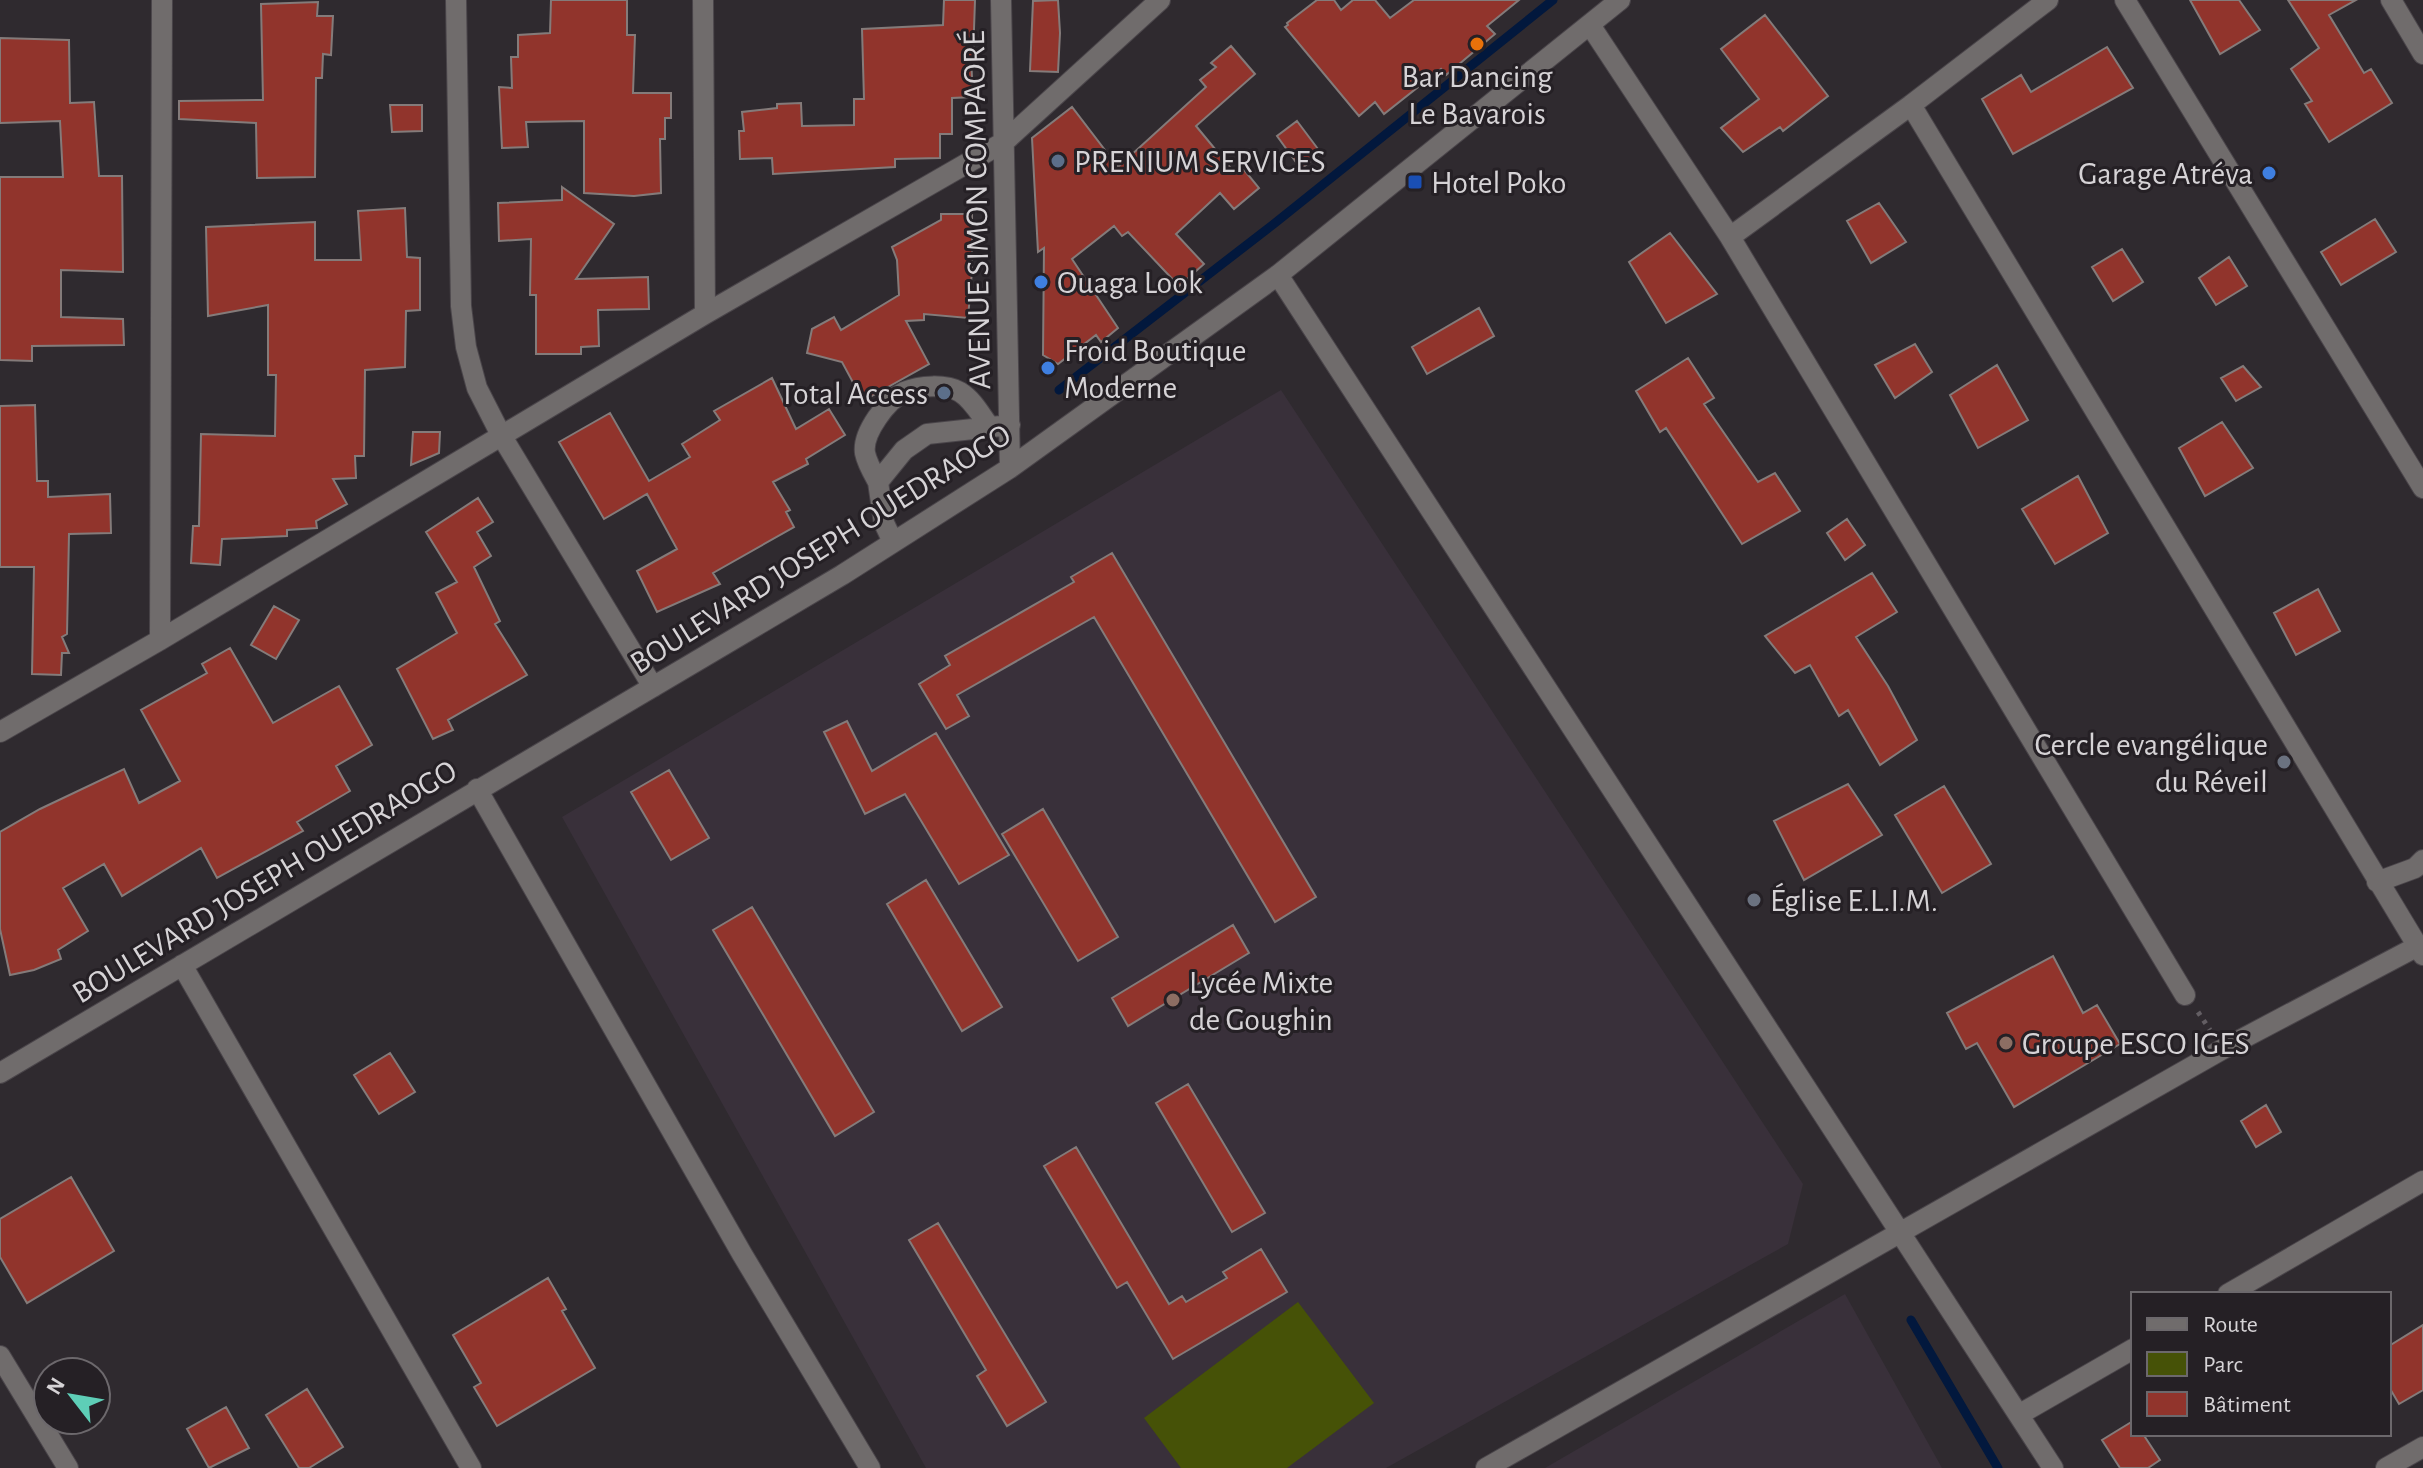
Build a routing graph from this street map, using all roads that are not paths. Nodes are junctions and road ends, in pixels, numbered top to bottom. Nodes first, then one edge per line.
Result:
1 (162, 0) edge
2 (456, 0) edge
3 (703, 0) edge
4 (1001, 0) edge
5 (1160, 0) edge
6 (1620, 0) edge
7 (2048, 0) edge
8 (2125, 0) edge
9 (2402, 4) edge
10 (1590, 25) junction
11 (2423, 54) edge
12 (1911, 105) junction
13 (1004, 142) junction
14 (1730, 237) junction
15 (1278, 275) junction
16 (705, 314) junction
17 (1010, 425) junction
18 (989, 426) junction
19 (501, 435) junction
20 (1010, 468) junction
21 (878, 482) junction
22 (2423, 488) edge
23 (893, 542) junction
24 (160, 640) junction
25 (653, 687) junction
26 (0, 732) edge
27 (477, 789) junction
28 (2423, 860) edge
29 (2377, 882) junction
30 (2418, 947) edge
31 (182, 965) junction
32 (2185, 995) dead end
33 (0, 1073) edge
34 (2423, 1181) edge
35 (1901, 1231) junction
36 (2231, 1292) edge
37 (2131, 1350) edge
38 (0, 1356) edge
39 (2020, 1414) junction
40 (2423, 1447) edge
41 (68, 1468) edge
42 (471, 1468) edge
43 (870, 1468) edge
44 (1486, 1468) edge
45 (2053, 1468) edge
46 (2386, 1468) edge

1 - 24 street
2 - 19 street
3 - 16 street
4 - 13 street, AVENUE SIMON COMPAORÉ
5 - 13 street
6 - 10 street, BOULEVARD JOSEPH OUEDRAOGO
7 - 12 street
8 - 22 street
9 - 11 street
10 - 14 street
10 - 15 street, BOULEVARD JOSEPH OUEDRAOGO
12 - 14 street
12 - 29 street
13 - 16 street
13 - 17 street, AVENUE SIMON COMPAORÉ
14 - 32 street
15 - 20 street, BOULEVARD JOSEPH OUEDRAOGO
15 - 35 street
16 - 19 street
17 - 18 street
17 - 20 street, AVENUE SIMON COMPAORÉ
18 - 21 street
18 - 21 street
19 - 24 street
19 - 25 street
20 - 23 street, BOULEVARD JOSEPH OUEDRAOGO
21 - 23 street
23 - 25 street, BOULEVARD JOSEPH OUEDRAOGO
24 - 26 street
25 - 27 street, BOULEVARD JOSEPH OUEDRAOGO
27 - 31 street, BOULEVARD JOSEPH OUEDRAOGO
27 - 43 street
28 - 29 street
29 - 30 street
30 - 35 street
31 - 33 street, BOULEVARD JOSEPH OUEDRAOGO
31 - 42 street
34 - 36 street
35 - 39 street
35 - 44 street
37 - 39 street
38 - 41 street
39 - 45 street
40 - 46 street

